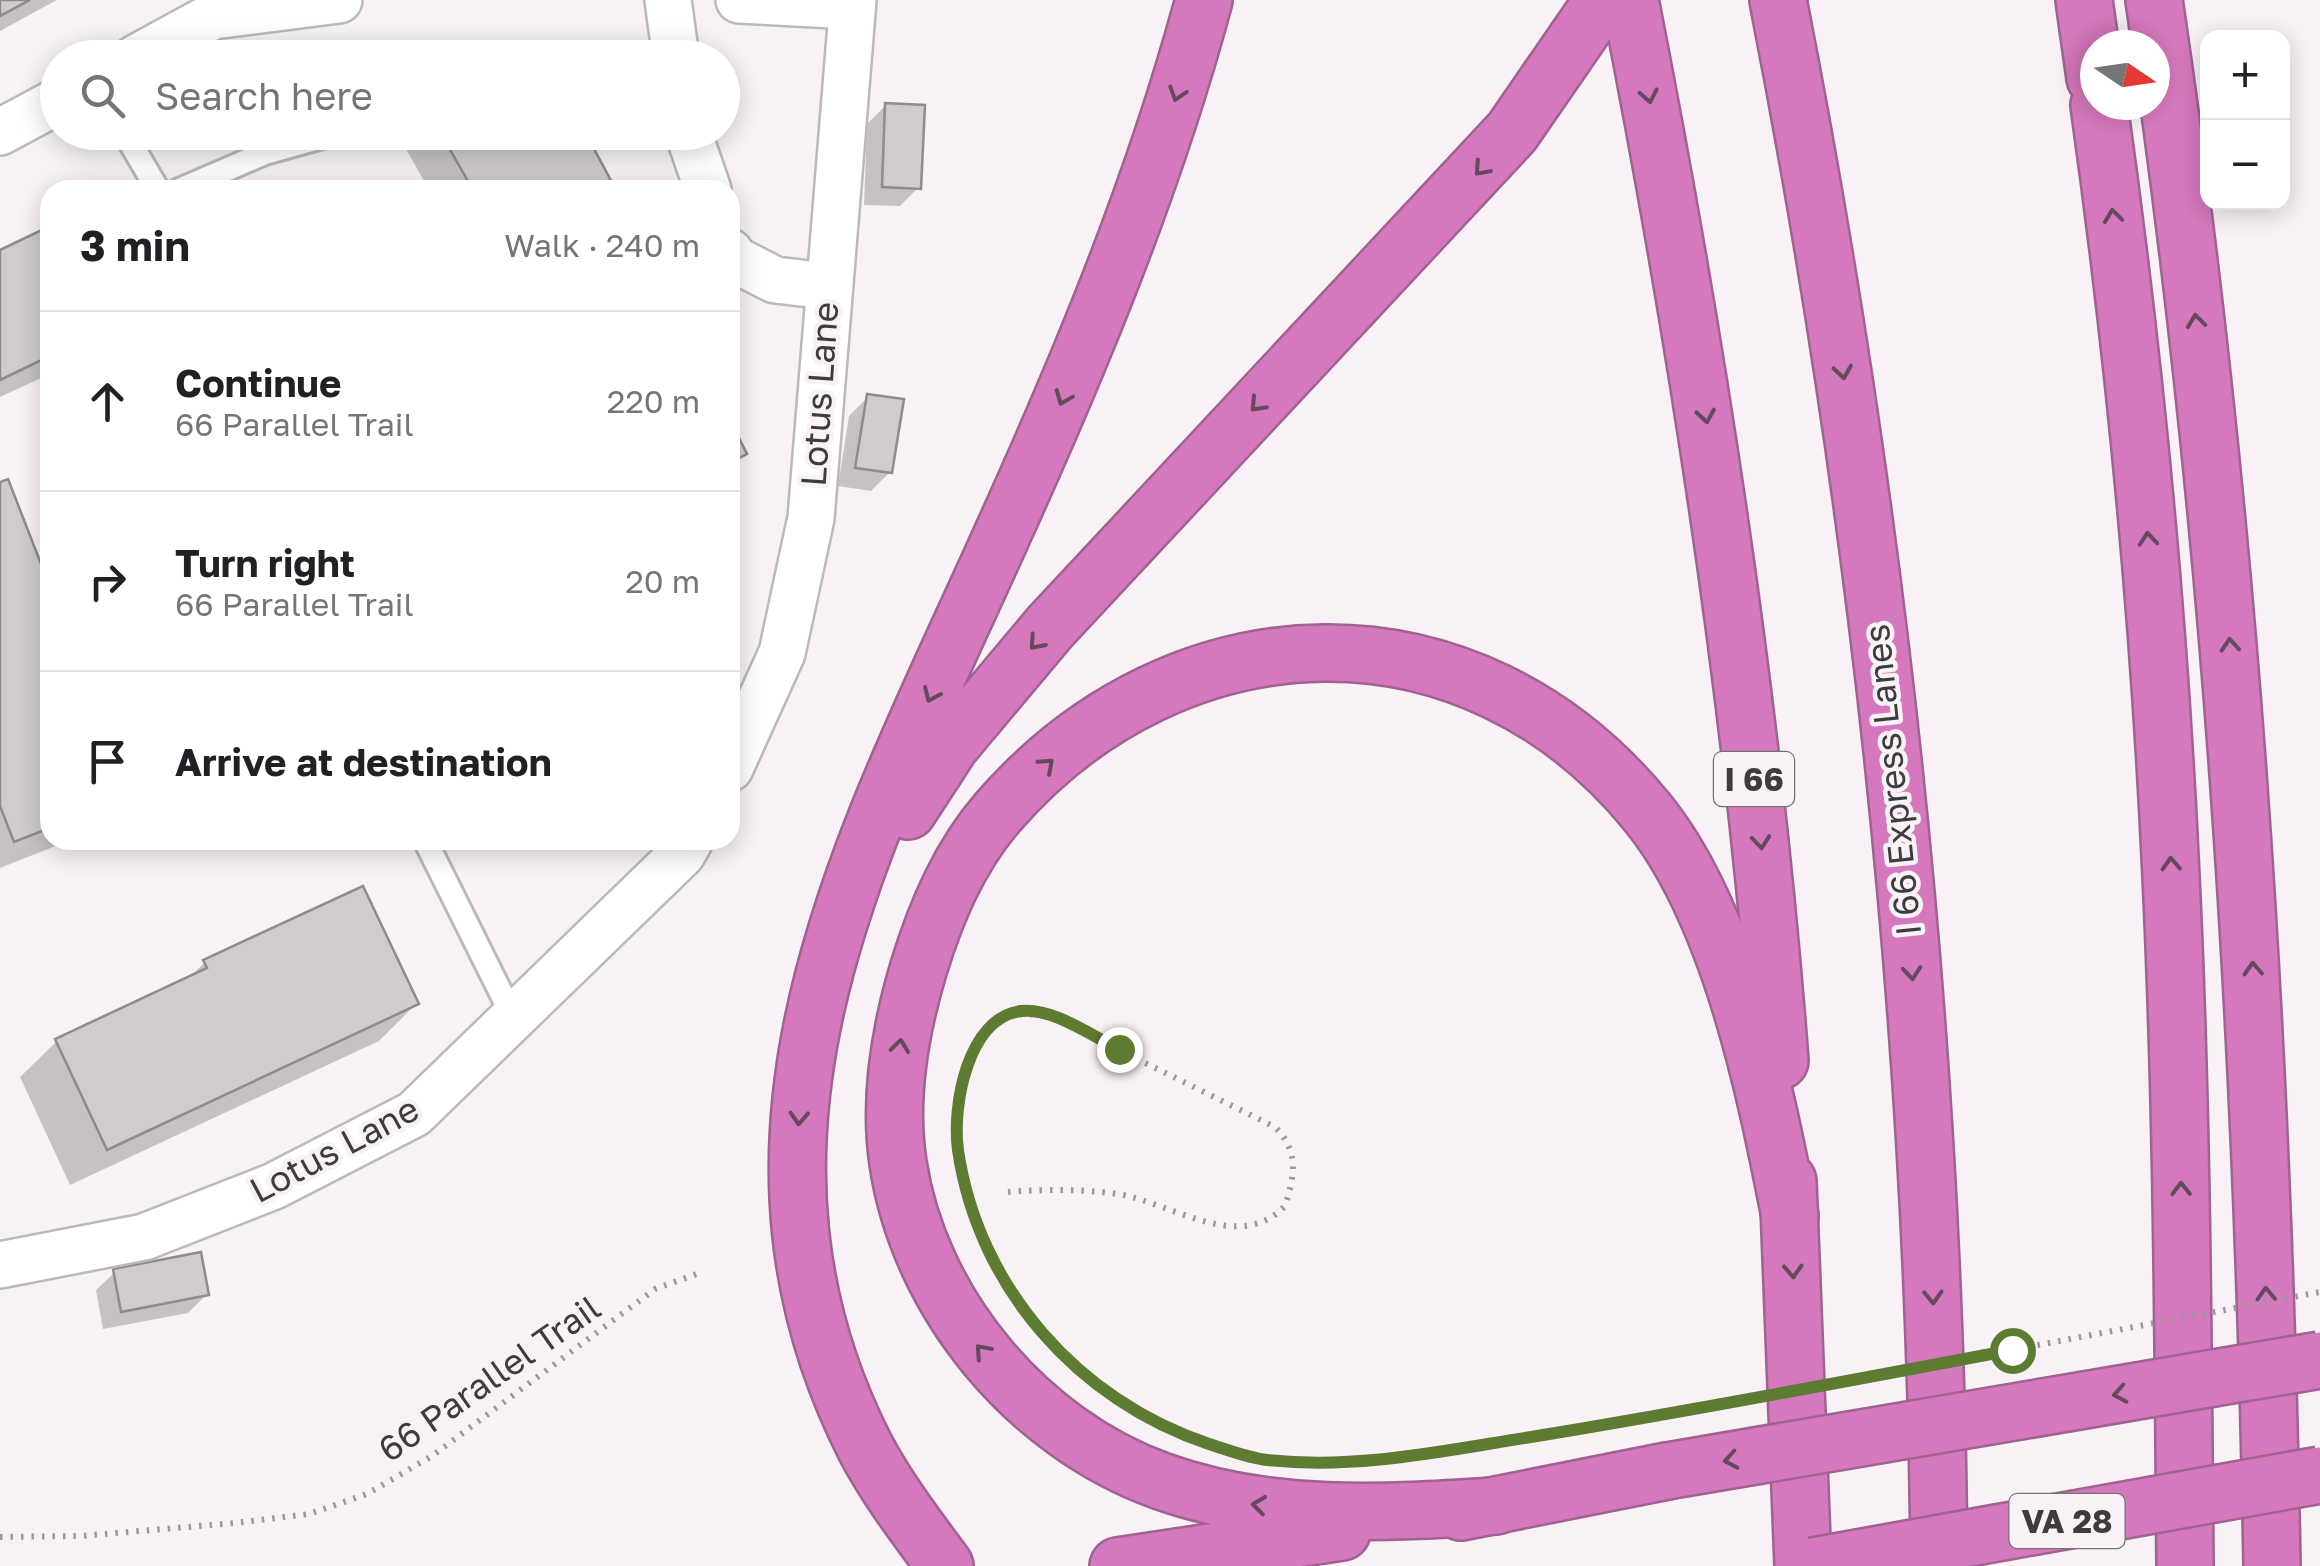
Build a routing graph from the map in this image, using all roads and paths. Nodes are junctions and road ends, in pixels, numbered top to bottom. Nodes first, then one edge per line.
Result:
1 (339, 0) edge
2 (668, 0) edge
3 (738, 0) edge
4 (1204, 0) edge
5 (1603, 0) edge
6 (1630, 0) edge
7 (1745, 0) edge
8 (1778, 0) edge
9 (2084, 0) edge
10 (2154, 0) edge
11 (853, 3) edge
12 (210, 8) edge
13 (2088, 30) edge
14 (163, 40) edge
15 (674, 40) edge
16 (40, 111) edge
17 (2101, 120) edge
18 (0, 132) edge
19 (135, 150) edge
20 (277, 150) edge
21 (694, 150) edge
22 (152, 180) edge
23 (203, 180) edge
24 (705, 180) edge
25 (740, 262) edge
26 (826, 286) junction
27 (1833, 306) junction
28 (740, 744) edge
29 (430, 850) edge
30 (684, 850) edge
31 (818, 987) junction
32 (512, 1015) junction
33 (1008, 1192) dead end
34 (1790, 1216) junction
35 (0, 1265) edge
36 (702, 1272) dead end
37 (2320, 1292) edge
38 (2320, 1360) edge
39 (1115, 1401) dead end
40 (1383, 1462) dead end
41 (2320, 1475) edge
42 (1496, 1506) junction
43 (0, 1537) edge
44 (945, 1566) edge
45 (1118, 1566) edge
46 (1802, 1566) edge
47 (1814, 1566) edge
48 (1939, 1566) edge
49 (2185, 1566) edge
50 (2272, 1566) edge

1 - 12 street
2 - 15 street
3 - 11 street, Lotus Lane
4 -> 31 highway
5 -> 31 highway
6 -> 34 highway, I 66
7 - 27 highway
8 - 27 highway, I 66 Express Lanes
9 - 13 highway
50 -> 10 highway
11 - 26 street, Lotus Lane
12 - 14 street
16 - 18 street
49 -> 17 highway
19 - 22 lane
20 - 23 lane
21 - 24 street
25 - 26 street
26 - 28 street, Lotus Lane
27 -> 48 highway, I 66 Express Lanes
29 - 32 lane
30 - 32 street, Lotus Lane
31 -> 44 highway
32 - 35 street, Lotus Lane
33 - 39 path
42 -> 34 highway
34 -> 46 highway, I 66
36 - 43 path, 66 Parallel Trail
37 - 40 path, bridge
38 -> 42 highway, bridge
41 - 47 highway, VA 28, bridge
42 - 45 highway

